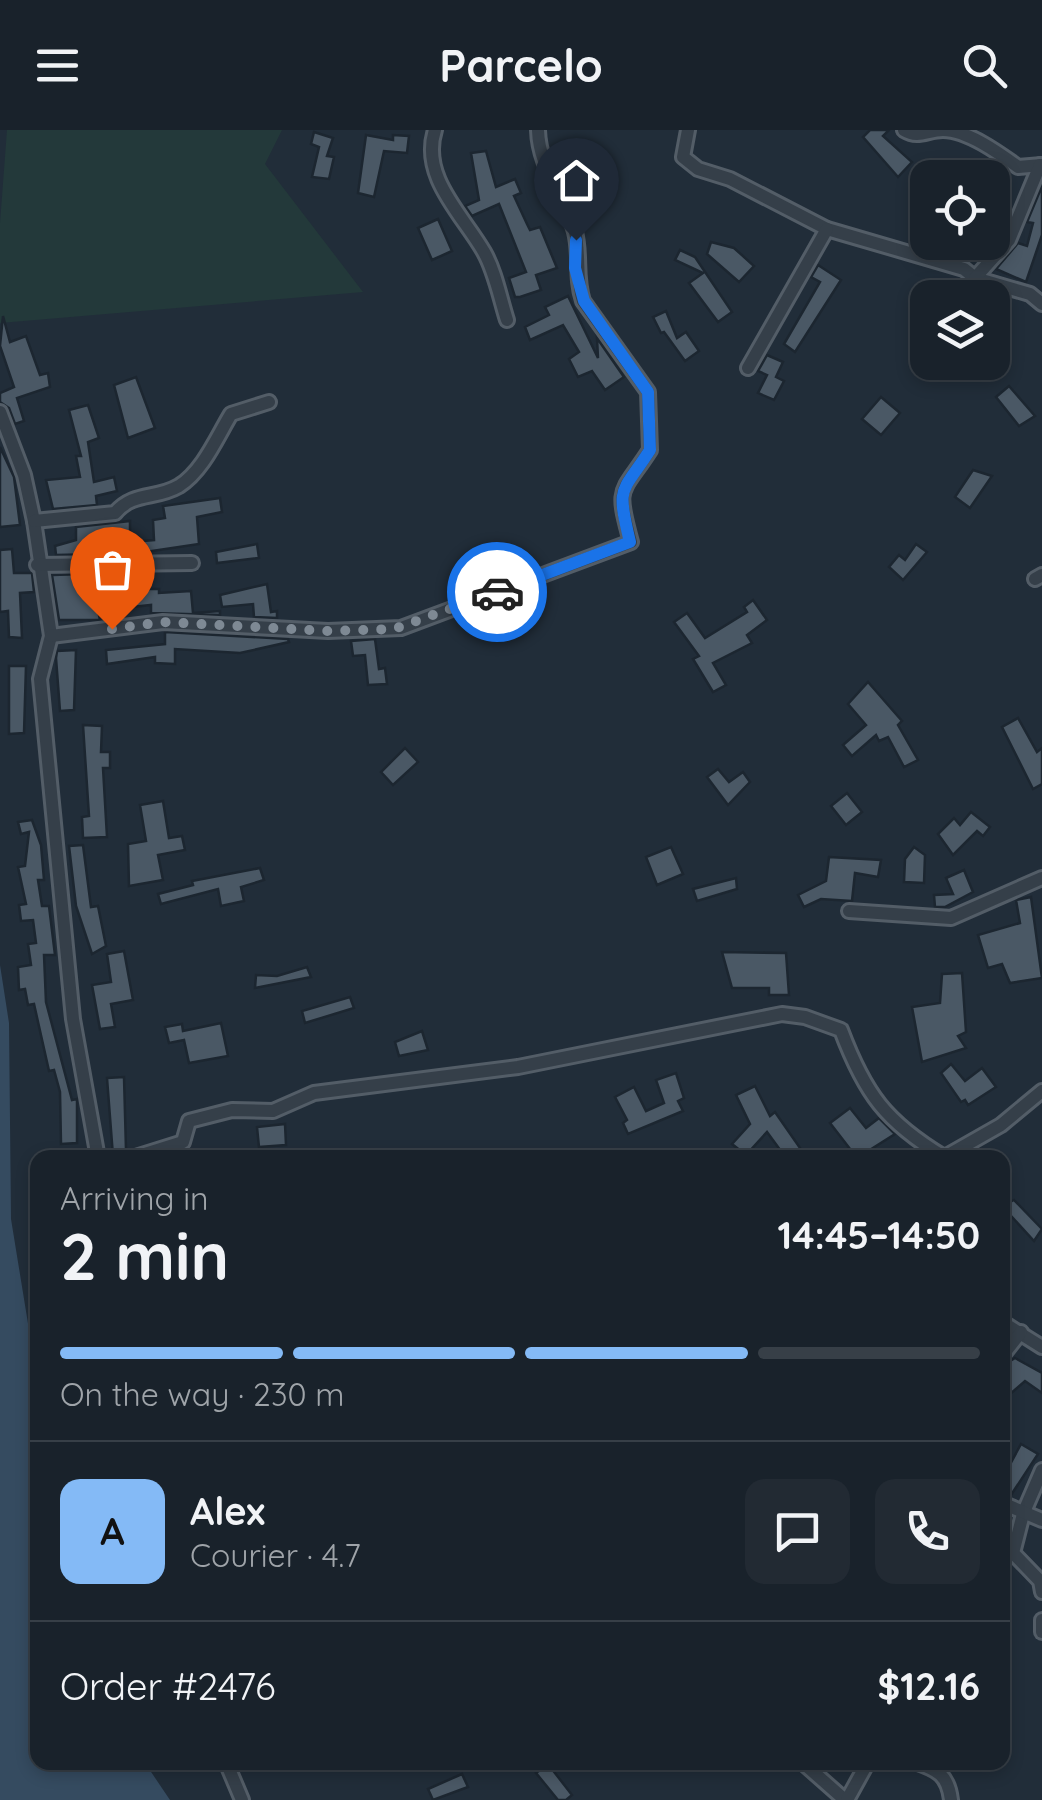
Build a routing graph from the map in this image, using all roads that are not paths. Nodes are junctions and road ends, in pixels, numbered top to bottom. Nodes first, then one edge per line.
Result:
1 (436, 130) edge
2 (538, 130) edge
3 (688, 130) edge
4 (904, 130) edge
5 (1041, 164) edge
6 (827, 229) junction
7 (975, 278) junction
8 (1042, 304) edge
9 (507, 320) dead end
10 (748, 368) dead end
11 (268, 402) dead end
12 (0, 412) edge
13 (34, 521) junction
14 (192, 564) dead end
15 (38, 565) junction
16 (50, 636) junction
17 (1042, 878) edge
18 (849, 911) dead end
19 (1042, 1091) edge
20 (97, 1150) edge
21 (158, 1150) edge
22 (932, 1150) edge
23 (956, 1150) edge
24 (1010, 1326) edge
25 (1020, 1332) junction
26 (1010, 1345) edge
27 (1042, 1347) edge
28 (1042, 1470) edge
29 (1010, 1507) edge
30 (1023, 1514) junction
31 (1042, 1520) edge
32 (1042, 1592) edge
33 (1042, 1620) edge
34 (1042, 1632) edge
35 (229, 1770) edge
36 (811, 1770) edge
37 (863, 1770) edge
38 (937, 1770) edge
39 (242, 1800) edge
40 (846, 1800) edge
41 (952, 1800) edge

1 - 9 street
2 - 16 street
3 - 6 street
4 - 5 street
5 - 7 street
6 - 7 street
6 - 10 street
7 - 8 street
11 - 13 street
12 - 13 street
13 - 15 street
14 - 15 street
15 - 16 street
16 - 20 street
17 - 18 street
19 - 23 street
21 - 22 street
24 - 25 street
25 - 26 street
25 - 27 street
28 - 30 street
29 - 30 street
30 - 31 street
30 - 32 street
33 - 34 street
35 - 39 street
36 - 40 street
37 - 40 street
38 - 41 street

